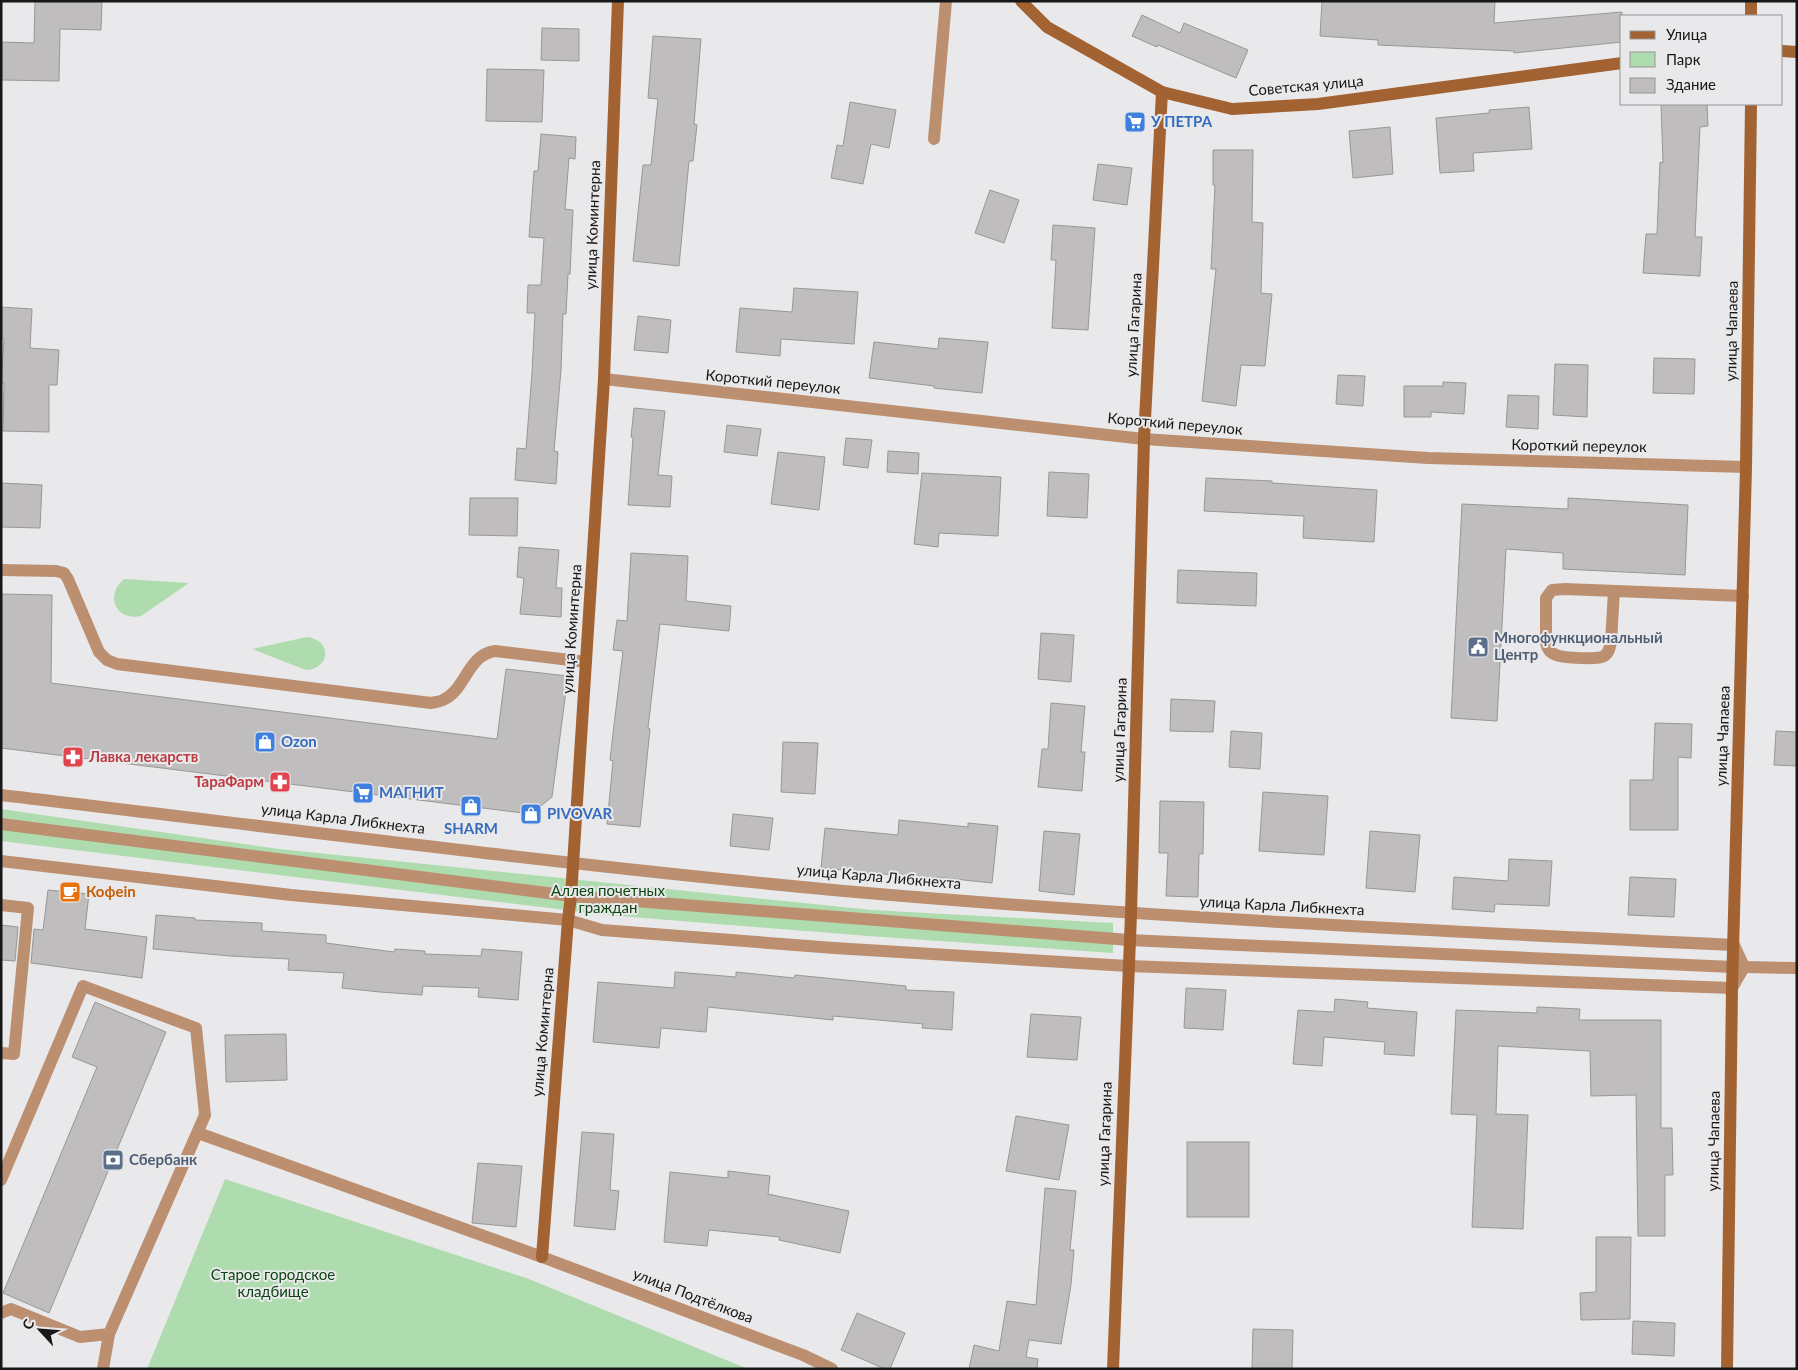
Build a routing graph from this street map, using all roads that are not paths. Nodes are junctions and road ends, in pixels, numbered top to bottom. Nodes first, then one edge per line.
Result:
1 (618, 1) edge
2 (946, 1) edge
3 (1021, 1) edge
4 (1751, 1) edge
5 (1751, 15) edge
6 (1783, 51) edge
7 (1797, 52) edge
8 (1620, 63) edge
9 (1162, 92) junction
10 (1751, 105) edge
11 (934, 139) dead end
12 (604, 379) junction
13 (1144, 439) junction
14 (1746, 466) junction
15 (1, 570) edge
16 (1614, 591) junction
17 (1743, 596) junction
18 (586, 662) junction
19 (1, 795) edge
20 (1, 824) edge
21 (1, 861) edge
22 (573, 863) junction
23 (572, 896) junction
24 (1, 905) edge
25 (1130, 914) junction
26 (568, 920) junction
27 (1129, 940) junction
28 (1734, 945) junction
29 (1128, 966) junction
30 (1738, 967) junction
31 (1797, 968) edge
32 (1732, 988) junction
33 (1, 1053) edge
34 (198, 1133) junction
35 (1, 1180) edge
36 (542, 1257) junction
37 (1, 1313) edge
38 (109, 1334) junction
39 (103, 1369) edge
40 (832, 1369) edge
41 (1113, 1369) edge
42 (1728, 1369) edge

1 - 12 street, улица Коминтерна
2 - 11 street
3 - 9 street, Советская улица
4 - 5 street
6 - 7 street
8 - 9 street, Советская улица
9 - 13 street, улица Гагарина
10 - 14 street, улица Чапаева
12 - 13 street, Короткий переулок
12 - 18 street, улица Коминтерна
13 - 14 street, Короткий переулок
13 - 25 street, улица Гагарина
14 - 17 street, улица Чапаева
15 - 18 street
16 - 16 street
16 - 17 street
17 - 28 street, улица Чапаева
18 - 22 street, улица Коминтерна
19 - 22 street, улица Карла Либкнехта
20 - 23 street
21 - 26 street
22 - 23 street, улица Коминтерна
22 - 25 street, улица Карла Либкнехта
23 - 26 street, улица Коминтерна
23 - 27 street
24 - 33 street
25 - 27 street, улица Гагарина
25 - 28 street, улица Карла Либкнехта
26 - 29 street
26 - 36 street, улица Коминтерна
27 - 29 street, улица Гагарина
27 - 30 street
28 - 30 street, улица Чапаева
29 - 32 street
29 - 41 street, улица Гагарина
30 - 31 street
30 - 32 street, улица Чапаева
32 - 42 street, улица Чапаева
34 - 35 street
34 - 36 street, улица Подтёлкова
34 - 38 street
36 - 40 street, улица Подтёлкова
37 - 38 street
38 - 39 street

